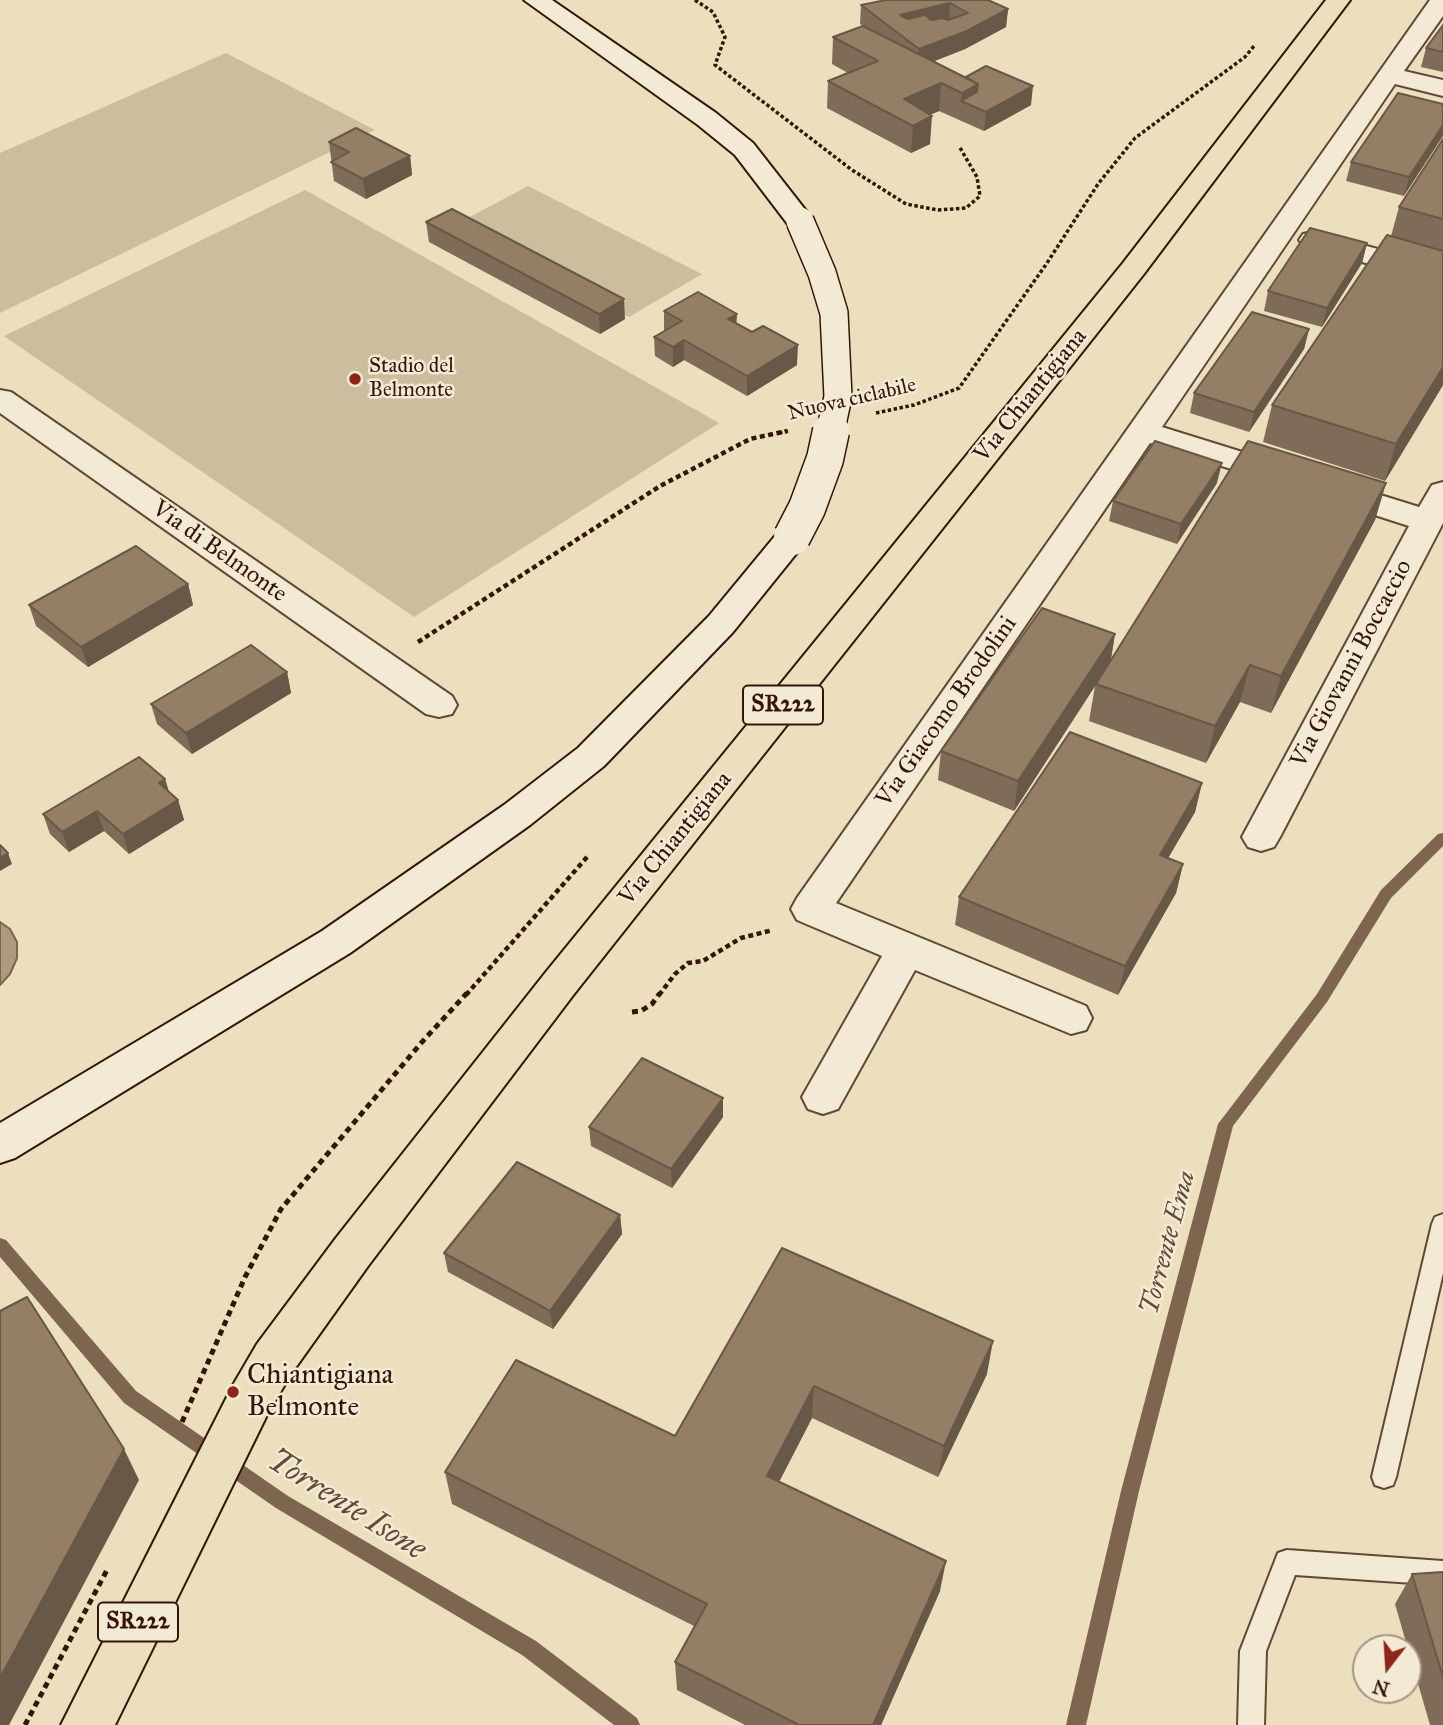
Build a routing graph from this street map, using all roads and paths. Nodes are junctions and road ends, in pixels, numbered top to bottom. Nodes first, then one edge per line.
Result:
1 (536, 0) edge
2 (695, 0) edge
3 (1338, 0) edge
4 (1442, 0) edge
5 (1261, 38) dead end
6 (1389, 75) junction
7 (1443, 88) edge
8 (959, 146) dead end
9 (1282, 231) junction
10 (1443, 275) edge
11 (0, 400) edge
12 (873, 414) dead end
13 (791, 430) dead end
14 (1143, 431) junction
15 (1435, 506) edge
16 (382, 665) junction
17 (439, 705) dead end
18 (1261, 837) dead end
19 (588, 856) dead end
20 (811, 909) junction
21 (906, 950) junction
22 (632, 1012) dead end
23 (1071, 1018) dead end
24 (823, 1097) dead end
25 (0, 1144) edge
26 (1443, 1224) edge
27 (194, 1396) dead end
28 (1384, 1476) dead end
29 (108, 1567) dead end
30 (1443, 1573) edge
31 (91, 1720) edge
32 (25, 1725) edge
33 (1251, 1725) edge

1 - 25 street, bridge
2 - 8 path
3 - 31 main road, Via Chiantigiana / SR222
4 - 6 street, Via Giacomo Brodolini
5 - 12 path, Nuova ciclabile
6 - 7 street
6 - 9 street, Via Giacomo Brodolini
9 - 10 street
9 - 14 street, Via Giacomo Brodolini
11 - 16 street, Via di Belmonte
13 - 16 path, Nuova ciclabile
14 - 15 street
14 - 20 street, Via Giacomo Brodolini
15 - 18 street, Via Giovanni Boccaccio
16 - 17 street, Via di Belmonte
19 - 27 path
20 - 21 street
20 - 22 path
21 - 23 street
21 - 24 street
26 - 28 lane
29 - 32 path
30 - 33 lane

